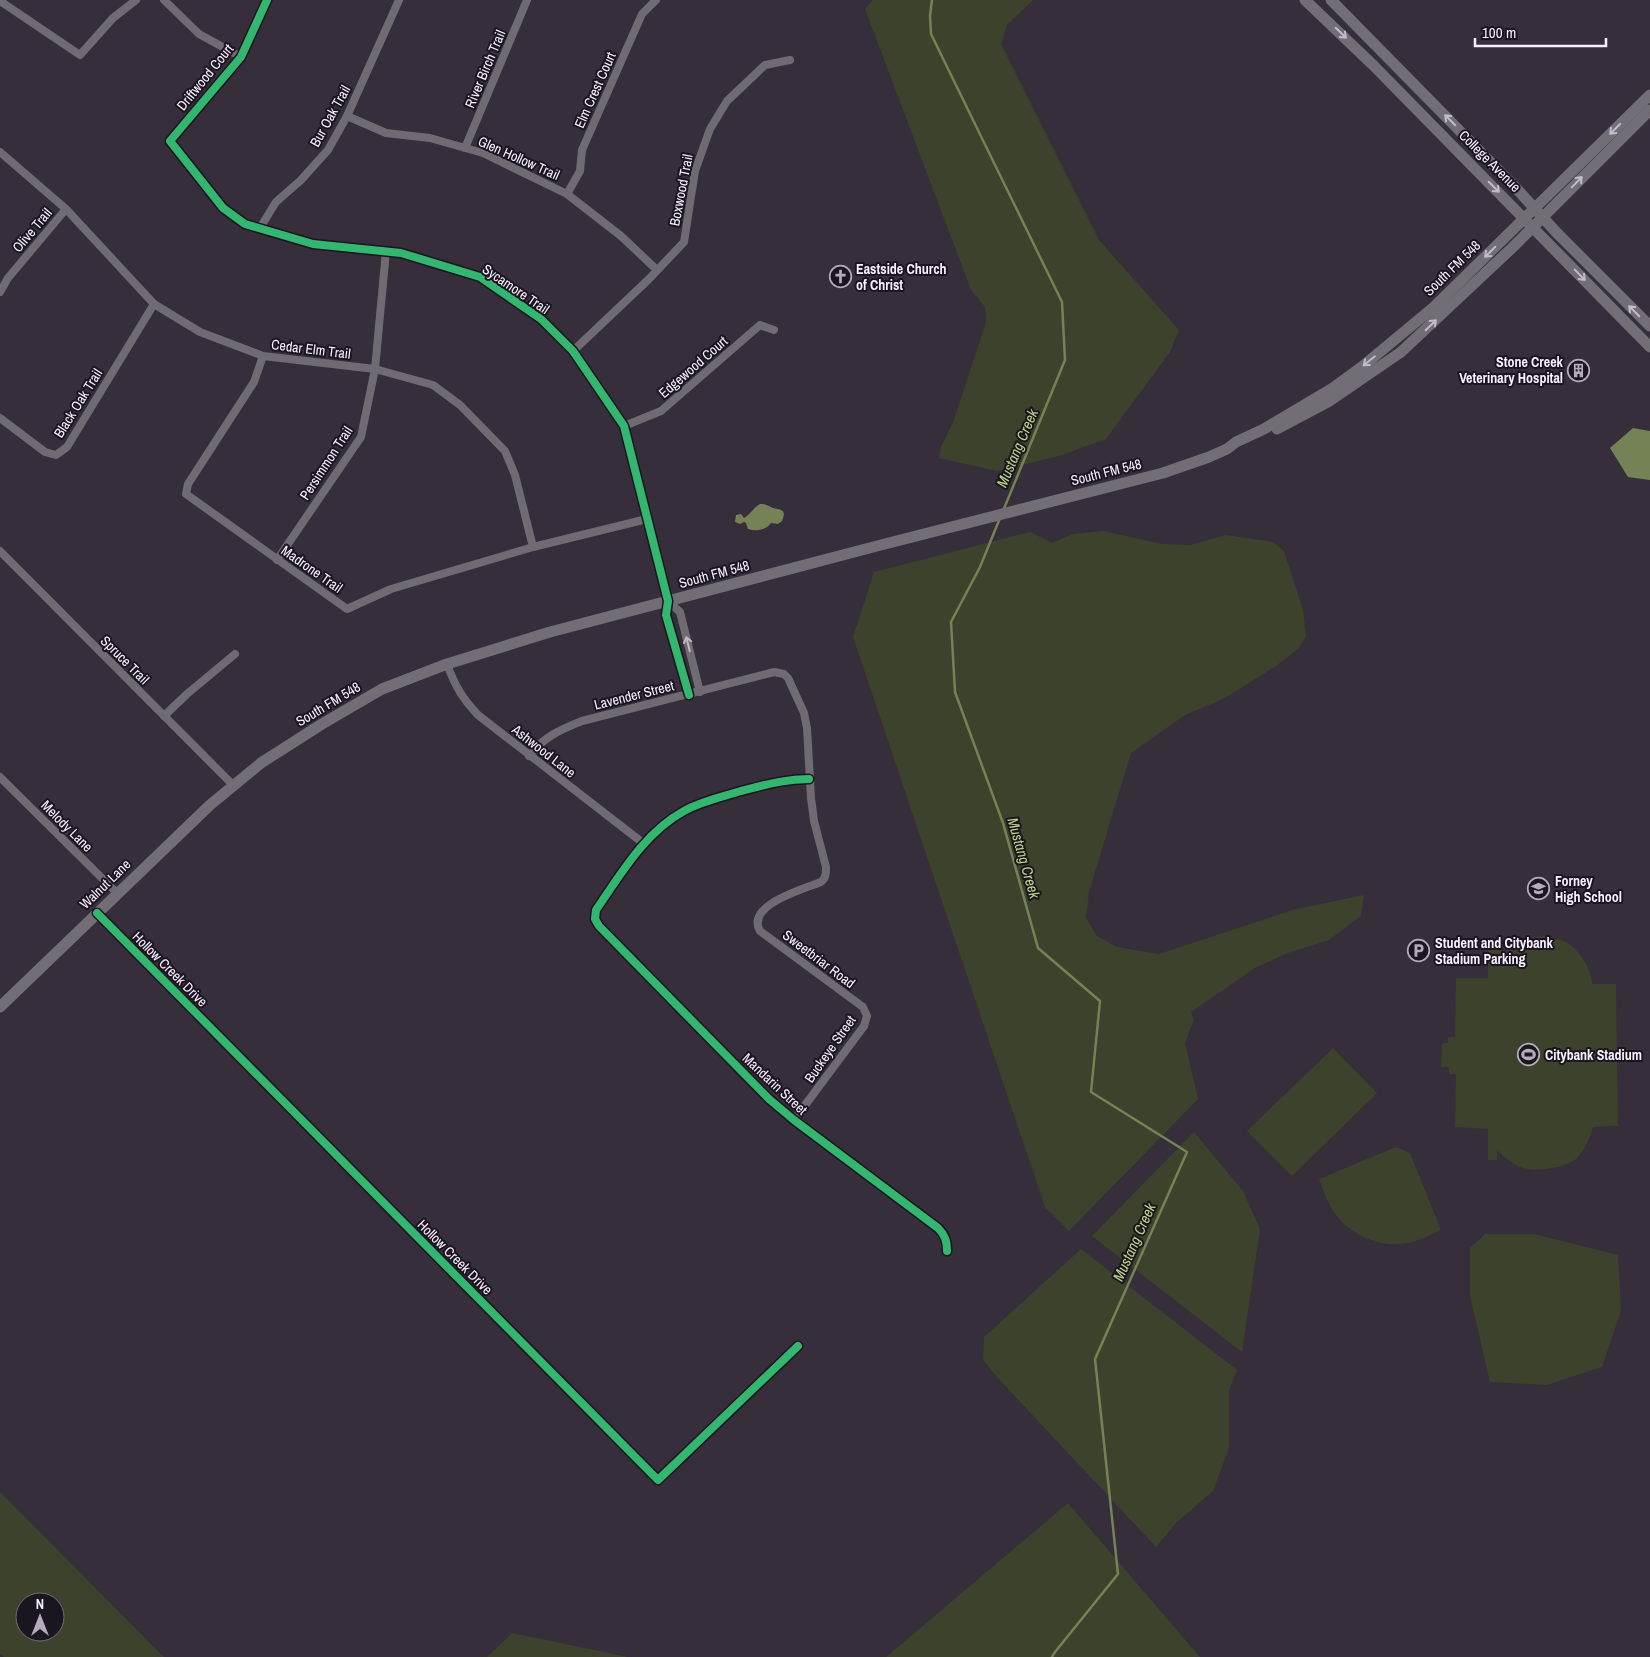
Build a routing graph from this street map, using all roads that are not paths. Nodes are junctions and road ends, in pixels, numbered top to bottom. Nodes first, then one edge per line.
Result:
1 (136, 0) edge
2 (164, 0) edge
3 (267, 0) edge
4 (399, 0) edge
5 (527, 0) edge
6 (656, 0) edge
7 (1305, 0) edge
8 (1331, 0) edge
9 (0, 1) edge
10 (241, 56) junction
11 (790, 60) dead end
12 (1650, 95) edge
13 (1650, 110) edge
14 (347, 116) junction
15 (170, 141) joint
16 (465, 148) junction
17 (0, 152) edge
18 (567, 194) junction
19 (66, 209) junction
20 (1539, 212) junction
21 (1529, 222) junction
22 (260, 228) junction
23 (386, 251) junction
24 (657, 270) junction
25 (0, 292) edge
26 (154, 304) junction
27 (1650, 326) edge
28 (774, 330) dead end
29 (1650, 347) edge
30 (573, 351) junction
31 (263, 356) junction
32 (375, 369) junction
33 (0, 418) edge
34 (624, 426) junction
35 (648, 519) junction
36 (533, 547) junction
37 (0, 551) edge
38 (277, 560) junction
39 (668, 601) junction
40 (234, 654) dead end
41 (447, 664) junction
42 (700, 692) junction
43 (689, 694) junction
44 (164, 716) junction
45 (529, 756) junction
46 (0, 777) edge
47 (808, 779) junction
48 (233, 785) junction
49 (643, 843) junction
50 (117, 893) junction
51 (97, 912) junction
52 (0, 1007) edge
53 (867, 1016) joint
54 (794, 1120) junction
55 (947, 1251) dead end
56 (798, 1346) dead end

1 - 9 street
2 - 10 street
3 - 10 street, Driftwood Court
4 - 14 street, Bur Oak Trail
5 - 16 street, River Birch Trail
6 - 18 street, Elm Crest Court
7 -> 21 main road, College Avenue
20 -> 8 main road, College Avenue
10 - 15 street, Driftwood Court
11 - 24 street, Boxwood Trail
12 -> 20 main road, South FM 548
20 -> 13 main road, South FM 548
14 - 16 street, Glen Hollow Trail
14 - 22 street, Bur Oak Trail
15 - 22 street, Sycamore Trail
16 - 18 street, Glen Hollow Trail
17 - 19 street, Cedar Elm Trail
18 - 24 street, Glen Hollow Trail
19 - 25 street, Olive Trail
19 - 26 street, Cedar Elm Trail
20 - 21 main road, South FM 548
27 -> 20 main road, College Avenue
21 -> 29 main road, College Avenue
21 - 39 main road, South FM 548
22 - 23 street, Sycamore Trail
23 - 30 street, Sycamore Trail
23 - 32 street, Persimmon Trail
24 - 30 street, Boxwood Trail
26 - 31 street, Cedar Elm Trail
26 - 33 street, Black Oak Trail
28 - 34 street, Edgewood Court
30 - 34 street, Sycamore Trail
31 - 32 street, Cedar Elm Trail
31 - 38 street, Madrone Trail
32 - 36 street, Cedar Elm Trail
32 - 38 street, Persimmon Trail
34 - 35 street, Sycamore Trail
35 - 36 street, Madrone Trail
35 - 39 street, Sycamore Trail
36 - 38 street, Madrone Trail
37 - 44 street, Spruce Trail
39 - 41 main road, South FM 548
42 -> 39 street, Sycamore Trail
39 - 43 street, Sycamore Trail
40 - 44 street
41 - 45 street, Ashwood Lane
41 - 48 main road, South FM 548
42 - 43 street, Lavender Street
42 - 47 street, Lavender Street
43 - 45 street, Lavender Street
44 - 48 street, Spruce Trail
45 - 49 street, Ashwood Lane
46 - 50 street, Melody Lane
47 - 49 street
47 - 53 street, Sweetbriar Road
48 - 50 main road, Walnut Lane
49 - 54 street, Mandarin Street
50 - 51 main road, Walnut Lane
51 - 52 main road, Walnut Lane
51 - 56 street, Hollow Creek Drive
53 - 54 street, Buckeye Street
54 - 55 street, Mandarin Street

